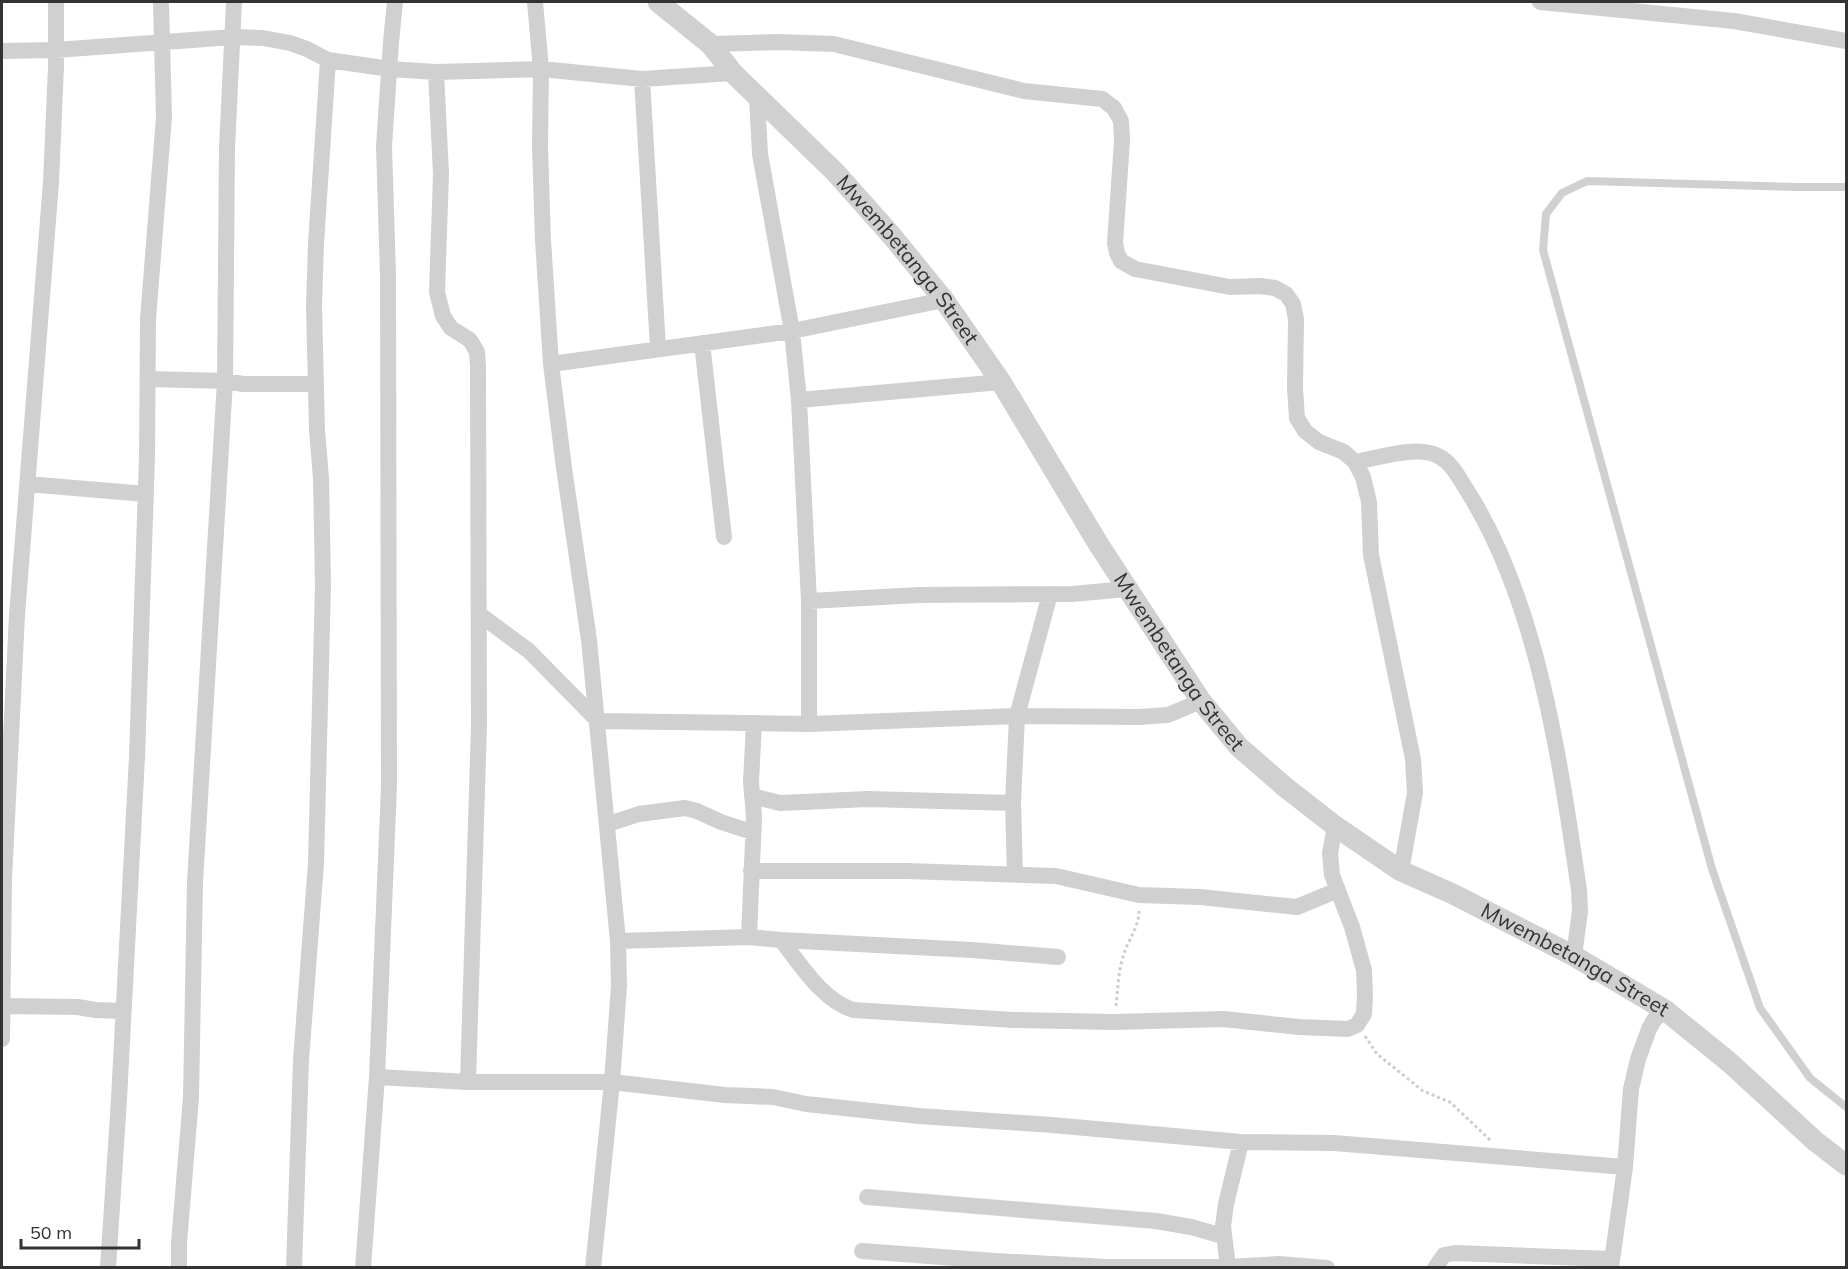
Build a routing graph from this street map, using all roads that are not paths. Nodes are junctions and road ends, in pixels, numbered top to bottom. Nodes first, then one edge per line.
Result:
1 (56, 2) edge
2 (161, 2) edge
3 (234, 2) edge
4 (395, 2) edge
5 (535, 2) edge
6 (658, 2) edge
7 (1540, 2) edge
8 (233, 37) junction
9 (163, 41) junction
10 (1846, 41) edge
11 (710, 44) junction
12 (56, 50) junction
13 (2, 51) edge
14 (328, 60) junction
15 (390, 69) junction
16 (541, 69) junction
17 (436, 72) junction
18 (733, 73) junction
19 (642, 79) junction
20 (757, 97) junction
21 (1846, 187) edge
22 (944, 300) junction
23 (792, 331) junction
24 (702, 344) junction
25 (658, 348) junction
26 (551, 364) junction
27 (148, 379) junction
28 (225, 381) junction
29 (1001, 382) junction
30 (316, 384) junction
31 (799, 400) junction
32 (1355, 462) junction
33 (27, 484) junction
34 (146, 494) junction
35 (724, 537) dead end
36 (1127, 589) junction
37 (1050, 594) junction
38 (809, 601) junction
39 (479, 614) junction
40 (1201, 701) junction
41 (1017, 716) junction
42 (598, 721) junction
43 (754, 723) junction
44 (809, 724) junction
45 (752, 796) junction
46 (1013, 803) junction
47 (608, 824) junction
48 (1335, 826) junction
49 (752, 832) junction
50 (751, 871) junction
51 (1401, 871) junction
52 (1015, 874) junction
53 (1338, 890) junction
54 (749, 937) junction
55 (781, 940) junction
56 (618, 941) junction
57 (1574, 956) junction
58 (1058, 957) dead end
59 (3, 1006) edge
60 (1665, 1010) junction
61 (123, 1011) junction
62 (2, 1039) edge
63 (377, 1077) junction
64 (468, 1082) junction
65 (612, 1082) junction
66 (1846, 1107) edge
67 (1241, 1142) junction
68 (1846, 1165) edge
69 (1626, 1167) junction
70 (867, 1197) dead end
71 (1223, 1236) junction
72 (862, 1251) dead end
73 (906, 1261) edge
74 (1611, 1263) edge
75 (1228, 1267) edge
76 (108, 1268) edge
77 (179, 1268) edge
78 (294, 1268) edge
79 (363, 1268) edge
80 (593, 1268) edge
81 (1327, 1268) edge
82 (1435, 1268) edge

1 - 12 street
2 - 9 street
3 - 8 street
4 - 15 street
5 - 16 street
6 - 11 street, Mwembetanga Street
7 - 10 street
8 - 9 street
8 - 14 street
8 - 28 street
9 - 12 street
9 - 27 street
11 - 18 street, Mwembetanga Street
11 - 32 street
12 - 13 street
12 - 33 street
14 - 15 street
14 - 30 street
15 - 17 street
15 - 63 street
16 - 17 street
16 - 19 street
16 - 26 street
17 - 39 street
18 - 19 street
18 - 20 street, Mwembetanga Street
19 - 25 street
20 - 22 street, Mwembetanga Street
20 - 23 street
21 - 66 lane
22 - 23 street
22 - 29 street, Mwembetanga Street
23 - 24 street
23 - 31 street
24 - 25 street
24 - 35 street
25 - 26 street
26 - 42 street
27 - 28 street
27 - 34 street
28 - 30 street
28 - 77 street
29 - 31 street
29 - 36 street, Mwembetanga Street
30 - 78 street
31 - 38 street
32 - 51 street
32 - 57 street
33 - 34 street
33 - 59 street
34 - 61 street
36 - 37 street
36 - 40 street, Mwembetanga Street
37 - 38 street
37 - 41 street
38 - 44 street
39 - 42 street
39 - 64 street
40 - 41 street
40 - 48 street, Mwembetanga Street
41 - 44 street
41 - 46 street
42 - 43 street
42 - 47 street
43 - 44 street
43 - 45 street
45 - 46 street
45 - 49 street
46 - 52 street
47 - 49 street
47 - 56 street
48 - 51 street, Mwembetanga Street
48 - 53 street
49 - 50 street
50 - 52 street
50 - 54 street
51 - 57 street, Mwembetanga Street
52 - 53 street
53 - 55 street
54 - 55 street
54 - 56 street
55 - 58 street
56 - 65 street
57 - 60 street, Mwembetanga Street
59 - 61 street
59 - 62 street
60 - 68 street, Mwembetanga Street
60 - 69 street
61 - 76 street
63 - 64 street
63 - 79 street
64 - 65 street
65 - 67 street
65 - 80 street
67 - 69 street
67 - 71 street
69 - 74 street
70 - 71 street
71 - 75 street
72 - 73 street
73 - 75 street
74 - 82 street
75 - 81 street

